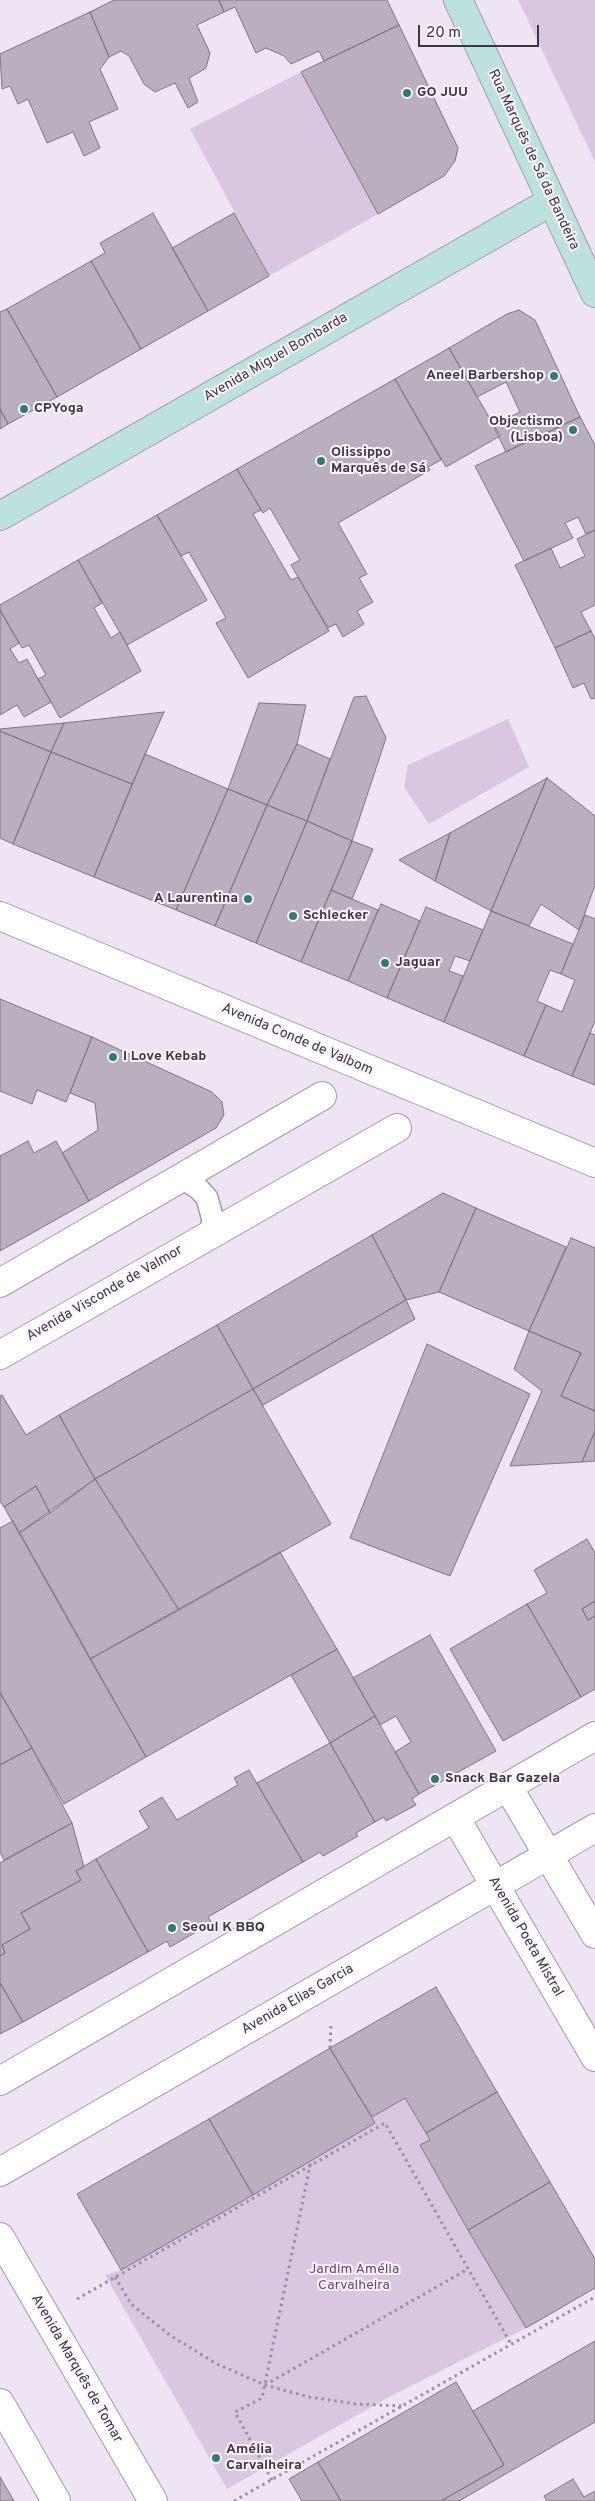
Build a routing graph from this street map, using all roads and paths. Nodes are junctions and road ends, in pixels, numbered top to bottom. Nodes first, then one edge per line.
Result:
1 (458, 0) edge
2 (552, 201) junction
3 (595, 293) edge
4 (0, 516) edge
5 (0, 916) edge
6 (322, 1096) dead end
7 (396, 1128) dead end
8 (595, 1163) edge
9 (176, 1181) junction
10 (210, 1234) junction
11 (0, 1282) edge
12 (0, 1355) edge
13 (595, 1736) edge
14 (508, 1787) junction
15 (455, 1817) junction
16 (595, 1828) edge
17 (548, 1855) junction
18 (494, 1886) junction
19 (595, 1934) edge
20 (595, 2057) edge
21 (0, 2081) edge
22 (311, 2161) dead end
23 (308, 2167) junction
24 (0, 2172) edge
25 (0, 2237) edge
26 (468, 2269) junction
27 (115, 2277) junction
28 (595, 2297) edge
29 (46, 2316) junction
30 (511, 2344) junction
31 (264, 2385) junction
32 (0, 2403) edge
33 (403, 2406) junction
34 (272, 2480) junction
35 (56, 2501) edge
36 (153, 2501) edge
37 (234, 2501) edge

1 - 2 street, Rua Marquês de Sá da Bandeira
2 - 3 street, Rua Marquês de Sá da Bandeira
2 - 4 street, Avenida Miguel Bombarda
5 - 8 street, Avenida Conde de Valbom
6 - 9 street
7 - 10 street, Avenida Visconde de Valmor
9 - 10 lane
9 - 11 street
10 - 12 street, Avenida Visconde de Valmor
13 - 14 street
14 - 15 street
14 - 17 street
15 - 18 street, Avenida Poeta Mistral
15 - 21 street
16 - 17 street, Avenida Elias Garcia
17 - 18 street, Avenida Elias Garcia
17 - 19 street
18 - 20 street, Avenida Poeta Mistral
18 - 24 street, Avenida Elias Garcia
22 - 23 path
23 - 26 path
23 - 27 path
23 - 31 path
25 - 29 street, Avenida Marquês de Tomar
26 - 30 path
26 - 31 path
27 - 29 path
27 - 31 path
28 - 30 path
29 - 36 street, Avenida Marquês de Tomar
30 - 33 path
31 - 33 path
31 - 34 path
32 - 35 street
33 - 34 path
34 - 37 path

